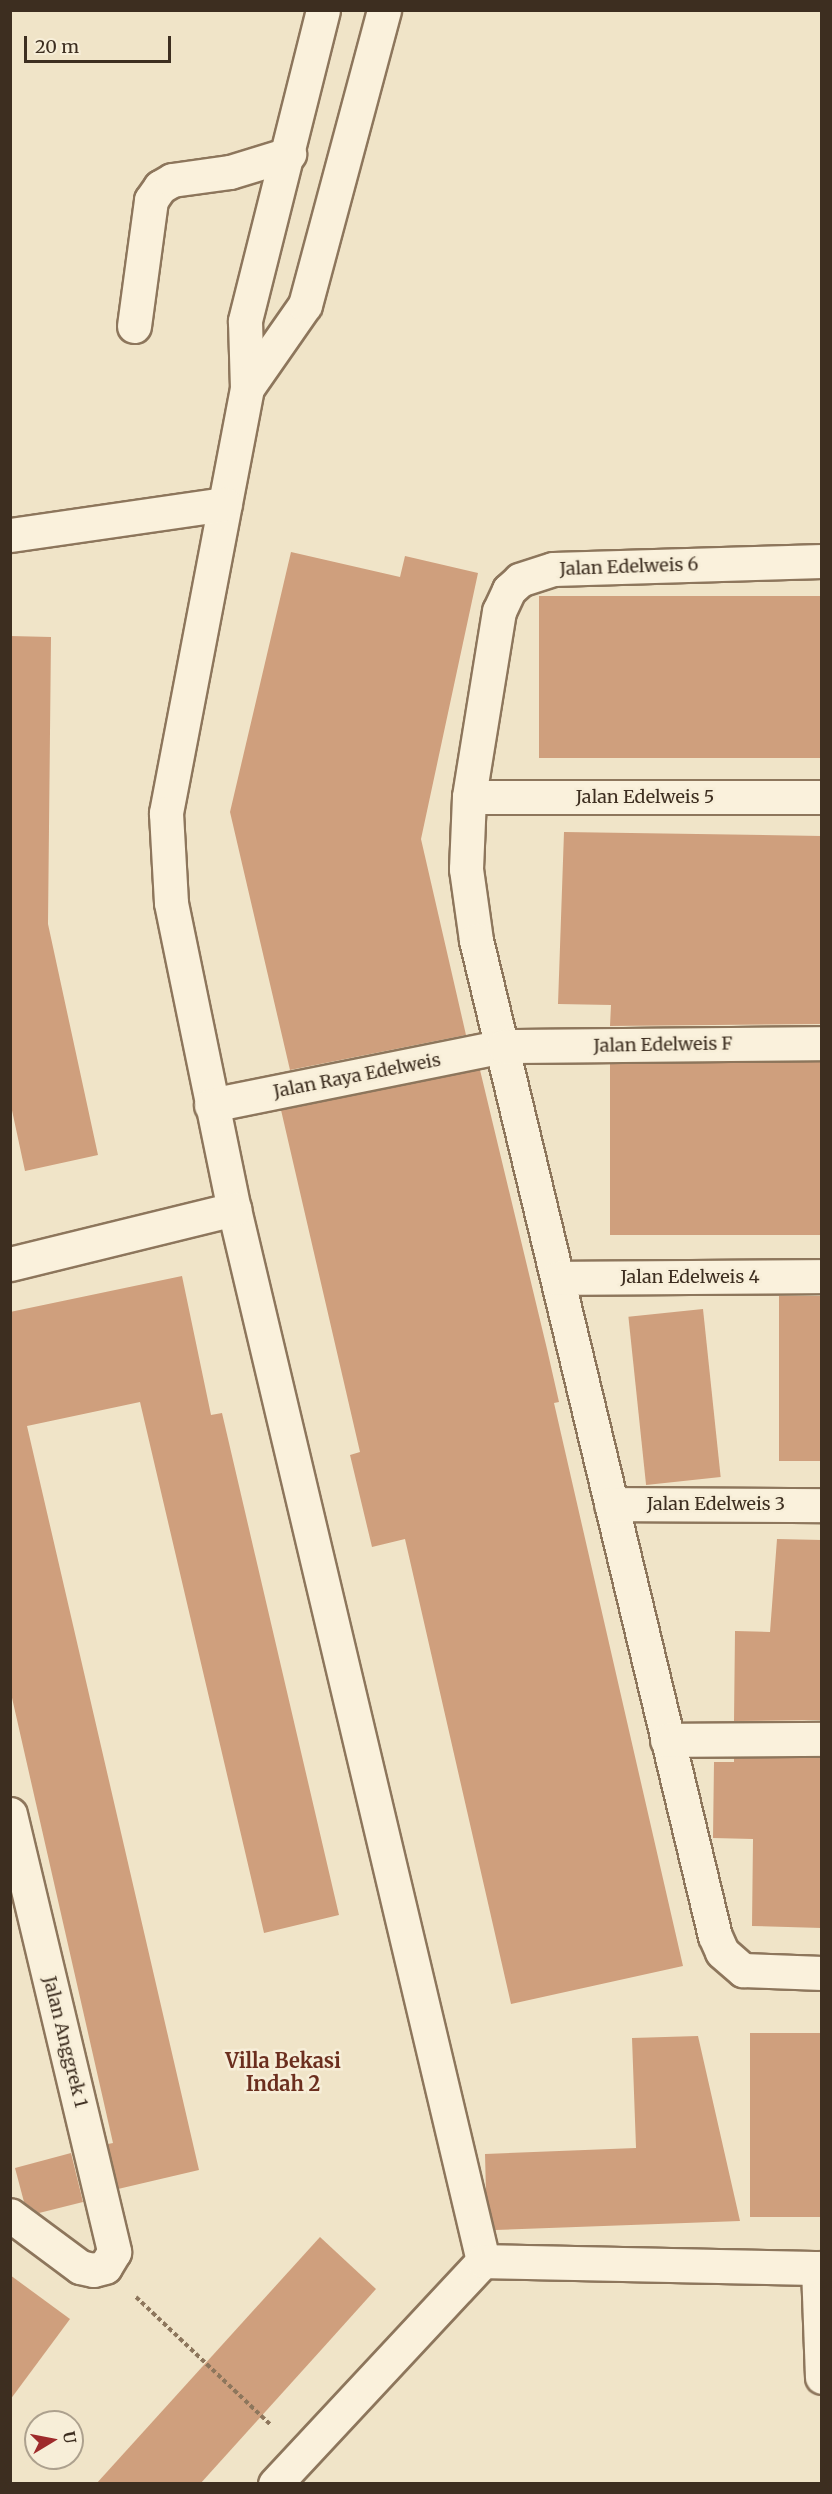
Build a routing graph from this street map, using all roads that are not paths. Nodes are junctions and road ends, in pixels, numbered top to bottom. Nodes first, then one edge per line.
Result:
1 (323, 10) edge
2 (384, 10) edge
3 (289, 154) junction
4 (134, 326) dead end
5 (247, 387) junction
6 (225, 504) junction
7 (10, 535) edge
8 (822, 561) edge
9 (470, 797) junction
10 (822, 797) edge
11 (822, 1043) edge
12 (504, 1046) junction
13 (211, 1105) junction
14 (234, 1209) junction
15 (10, 1264) edge
16 (822, 1276) edge
17 (558, 1278) junction
18 (611, 1504) junction
19 (822, 1505) edge
20 (822, 1739) edge
21 (667, 1740) junction
22 (10, 1814) edge
23 (16, 1863) edge
24 (822, 1973) edge
25 (10, 2215) edge
26 (483, 2261) junction
27 (820, 2268) edge
28 (822, 2377) edge
29 (275, 2484) edge

1 - 3 street
2 - 5 street
3 - 4 street
3 - 5 street
5 - 6 street
6 - 7 street
6 - 13 street
8 - 9 street, Jalan Edelweis 6
9 - 10 street, Jalan Edelweis 5
9 - 12 street, Jalan Edelweis 6
11 - 12 street, Jalan Edelweis F
12 - 13 street, Jalan Raya Edelweis
12 - 17 street, Jalan Edelweis 6
13 - 14 street
14 - 15 street
14 - 26 street
16 - 17 street, Jalan Edelweis 4
17 - 18 street, Jalan Edelweis 6
18 - 19 street, Jalan Edelweis 3
18 - 21 street, Jalan Edelweis 6
20 - 21 street
21 - 24 street, Jalan Edelweis 6
22 - 23 street, Jalan Anggrek 1
23 - 25 street, Jalan Anggrek 1
26 - 27 street
26 - 29 street
27 - 28 street

